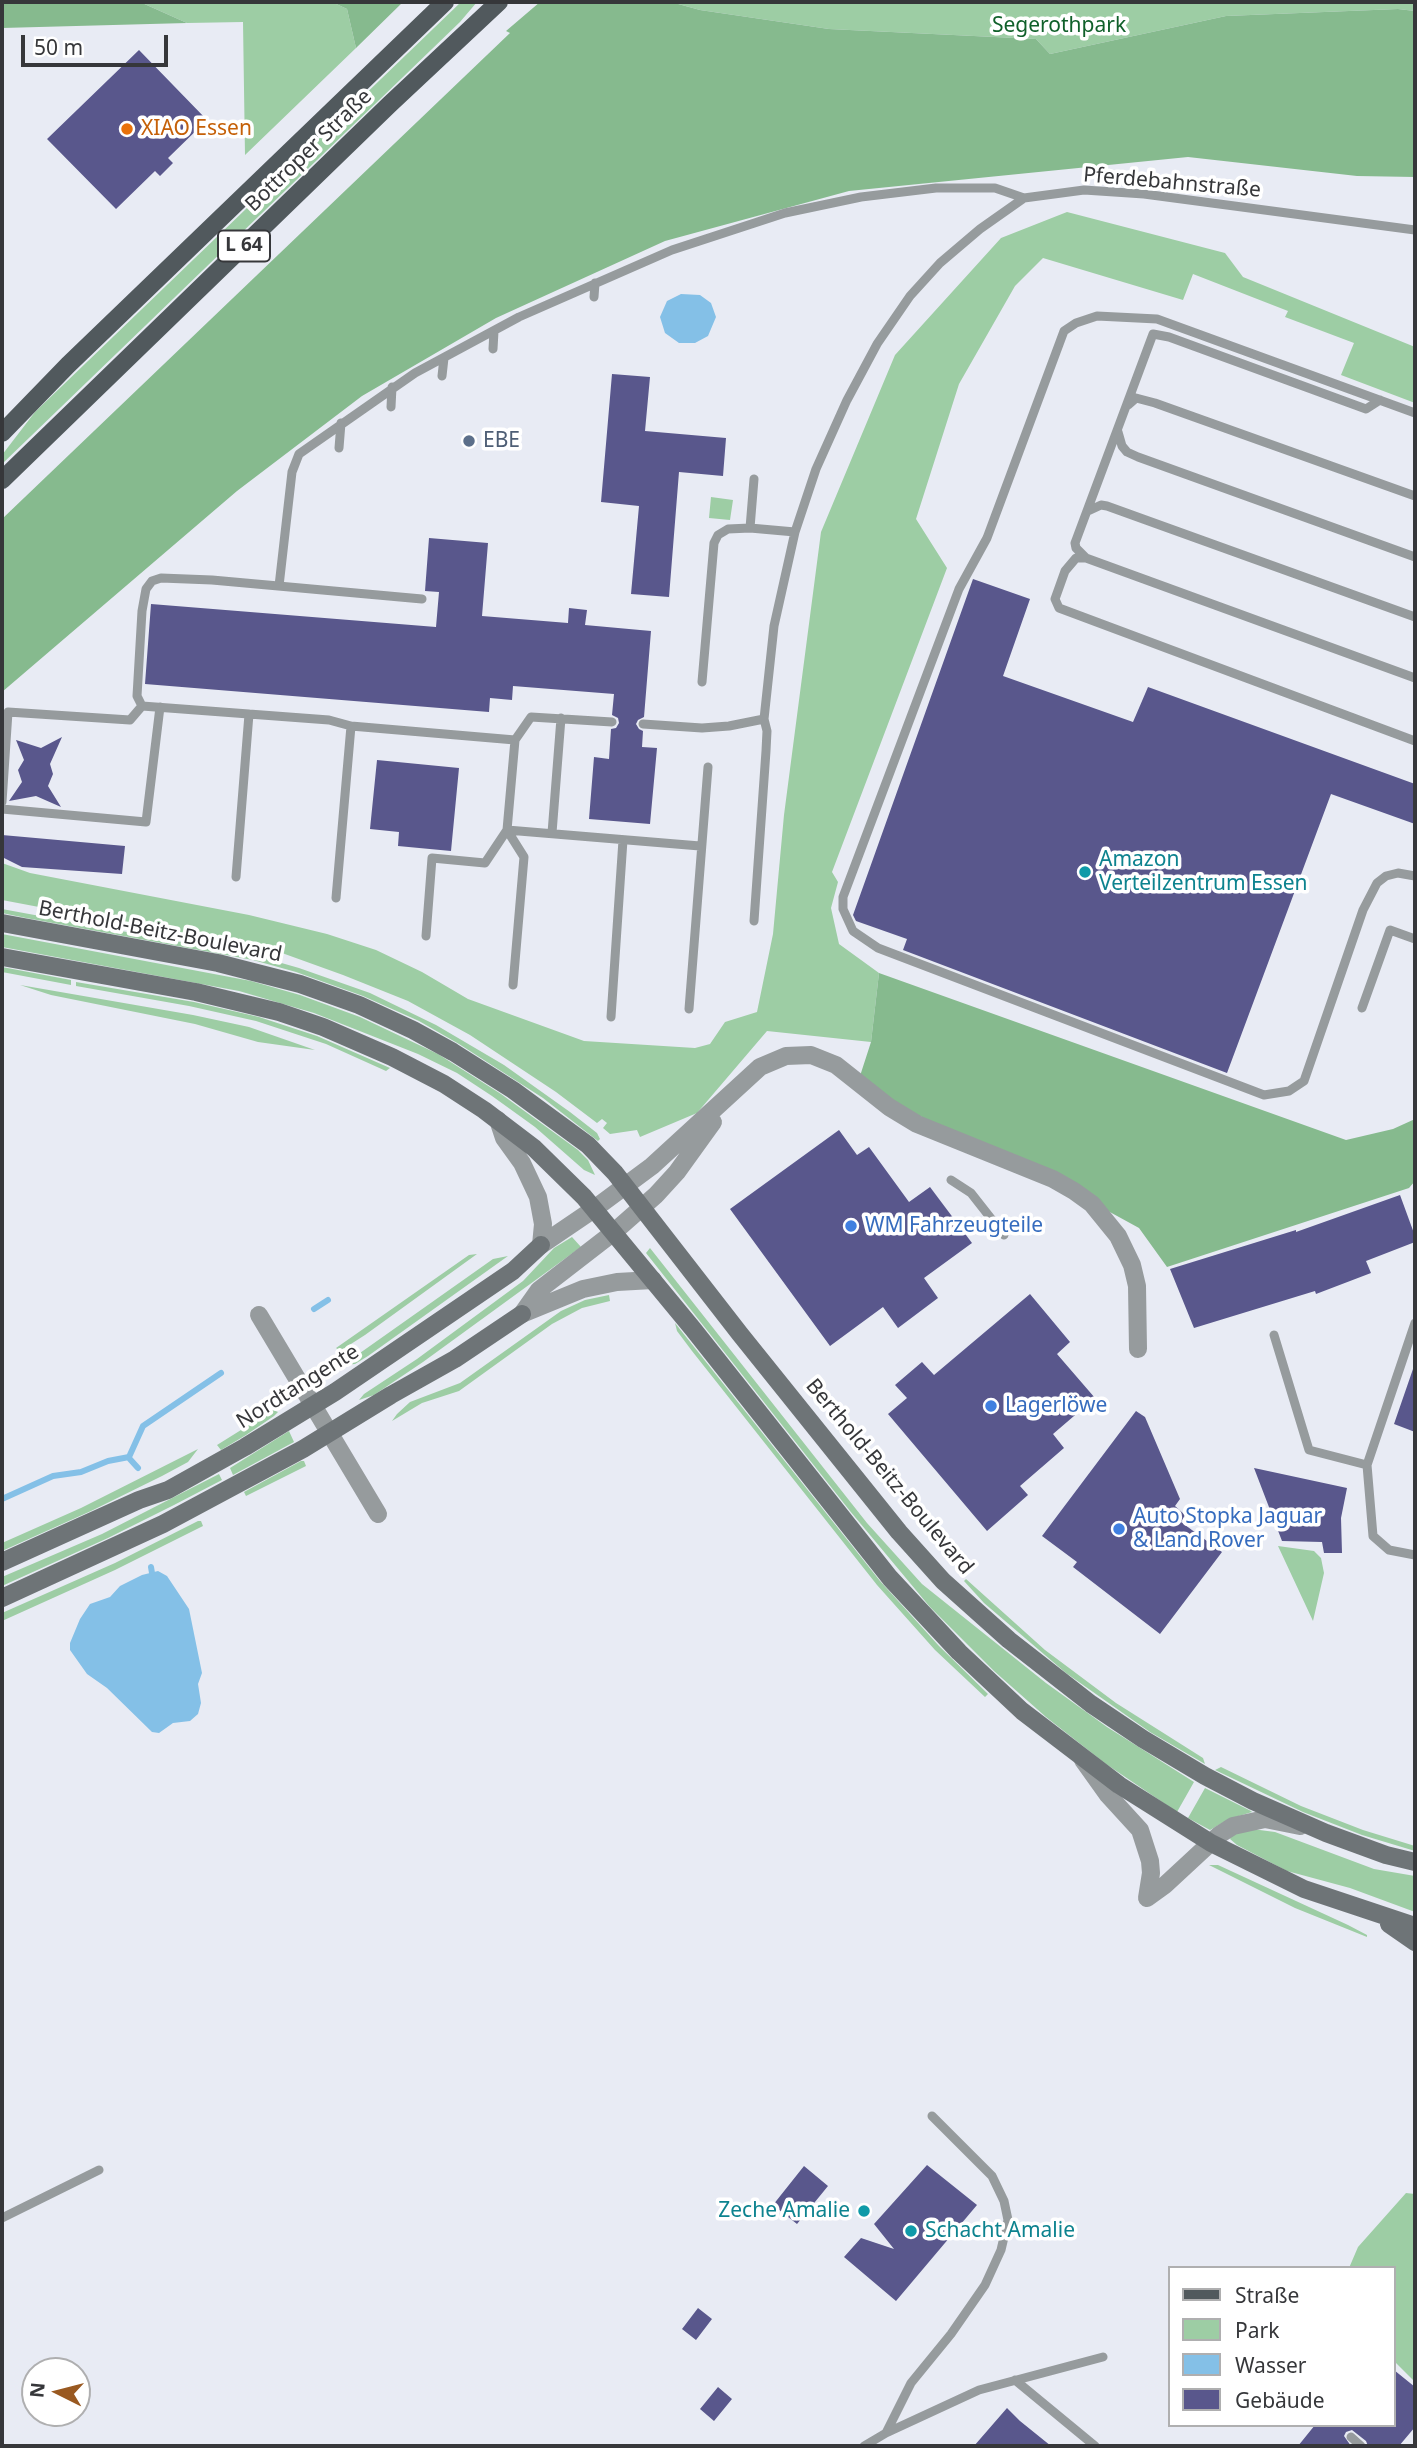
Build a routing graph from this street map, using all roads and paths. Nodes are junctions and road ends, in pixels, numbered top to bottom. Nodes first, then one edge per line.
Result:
1 (445, 2) edge
2 (499, 2) edge
3 (1024, 198) junction
4 (1415, 230) edge
5 (595, 283) junction
6 (594, 298) dead end
7 (546, 306) junction
8 (545, 319) dead end
9 (494, 331) junction
10 (493, 349) dead end
11 (444, 358) junction
12 (442, 376) dead end
13 (392, 387) junction
14 (1380, 400) junction
15 (1127, 405) junction
16 (391, 407) dead end
17 (1415, 413) edge
18 (341, 423) junction
19 (1118, 430) junction
20 (2, 433) edge
21 (340, 448) dead end
22 (754, 479) dead end
23 (2, 480) edge
24 (1415, 496) edge
25 (1087, 511) junction
26 (750, 528) junction
27 (795, 532) junction
28 (1415, 557) edge
29 (1086, 558) junction
30 (279, 586) junction
31 (422, 599) dead end
32 (1415, 617) edge
33 (1415, 678) edge
34 (702, 682) dead end
35 (142, 706) junction
36 (160, 707) junction
37 (249, 714) junction
38 (561, 718) junction
39 (764, 719) junction
40 (612, 722) dead end
41 (643, 724) dead end
42 (351, 726) junction
43 (514, 740) junction
44 (1415, 741) edge
45 (708, 767) dead end
46 (2, 803) edge
47 (2, 809) edge
48 (507, 830) junction
49 (552, 833) junction
50 (623, 840) junction
51 (700, 846) junction
52 (1415, 876) edge
53 (236, 877) dead end
54 (336, 898) dead end
55 (754, 921) dead end
56 (2, 923) edge
57 (426, 936) dead end
58 (1415, 939) edge
59 (2, 957) edge
60 (513, 985) dead end
61 (1362, 1008) dead end
62 (689, 1009) dead end
63 (611, 1017) dead end
64 (734, 1093) junction
65 (491, 1115) junction
66 (951, 1180) dead end
67 (626, 1186) junction
68 (642, 1207) junction
69 (594, 1209) junction
70 (614, 1232) junction
71 (1004, 1235) dead end
72 (541, 1245) junction
73 (653, 1280) junction
74 (522, 1314) junction
75 (260, 1315) dead end
76 (1415, 1323) edge
77 (1274, 1335) dead end
78 (1138, 1349) dead end
79 (313, 1406) junction
80 (330, 1434) junction
81 (1367, 1465) junction
82 (378, 1514) dead end
83 (1415, 1555) edge
84 (2, 1562) edge
85 (2, 1598) edge
86 (1080, 1757) junction
87 (1326, 1833) junction
88 (1212, 1843) junction
89 (1415, 1862) edge
90 (1374, 1914) junction
91 (1415, 1926) edge
92 (1415, 1942) edge
93 (932, 2116) dead end
94 (99, 2170) dead end
95 (2, 2218) edge
96 (1103, 2357) dead end
97 (1015, 2380) junction
98 (886, 2432) junction
99 (1351, 2437) dead end
100 (864, 2446) edge
101 (1095, 2446) edge
102 (1361, 2446) edge

1 - 20 main road, Bottroper Straße / L 64
2 - 23 main road, Bottroper Straße / L 64
3 - 4 lane, Pferdebahnstraße
3 - 5 lane
3 - 27 lane, Pferdebahnstraße
5 - 6 lane
5 - 7 lane
7 - 8 lane
7 - 9 lane
9 - 10 lane
9 - 11 lane
11 - 12 lane
11 - 13 lane
13 - 16 lane
13 - 18 lane
14 - 15 lane
14 - 17 lane
14 - 52 lane
15 - 19 lane
15 - 24 lane
18 - 21 lane
18 - 30 lane
19 - 25 lane
19 - 28 lane
22 - 26 lane
25 - 29 lane
25 - 32 lane
26 - 27 lane
26 - 34 lane
27 - 39 lane, Pferdebahnstraße
29 - 33 lane
29 - 44 lane
30 - 31 lane
30 - 35 lane
35 - 36 lane
35 - 46 lane
36 - 37 lane
36 - 47 lane
37 - 42 lane
37 - 53 lane
38 - 40 lane
38 - 43 lane
38 - 49 lane
39 - 41 lane
39 - 55 lane, Pferdebahnstraße
42 - 43 lane
42 - 54 lane
43 - 48 lane
45 - 51 lane
48 - 49 lane
48 - 57 lane
48 - 60 lane
49 - 50 lane
50 - 51 lane
50 - 63 lane
51 - 62 lane
56 - 67 main road, Berthold-Beitz-Boulevard
58 - 61 lane
59 - 65 main road
64 - 67 street
64 - 68 street
64 - 78 street
65 - 69 main road
65 - 72 street
66 - 71 lane
67 - 68 main road, Berthold-Beitz-Boulevard
67 - 69 street
68 - 70 street
68 - 87 main road, Berthold-Beitz-Boulevard
69 - 70 main road
69 - 72 street, Nordtangente
70 - 73 main road
70 - 74 street
72 - 79 main road, Nordtangente
73 - 74 street
73 - 86 main road
74 - 80 main road
75 - 79 street
76 - 81 lane
77 - 81 lane
79 - 80 street
79 - 84 main road, Nordtangente
80 - 82 street
80 - 85 main road
81 - 83 lane
86 - 88 main road
86 - 88 street, Berthold-Beitz-Boulevard
87 - 88 street, Berthold-Beitz-Boulevard
87 - 89 main road, Berthold-Beitz-Boulevard
88 - 90 main road
90 - 91 main road
90 - 92 main road
93 - 98 lane
94 - 95 lane
96 - 97 lane
97 - 98 lane
97 - 101 lane
98 - 100 lane
99 - 102 lane

